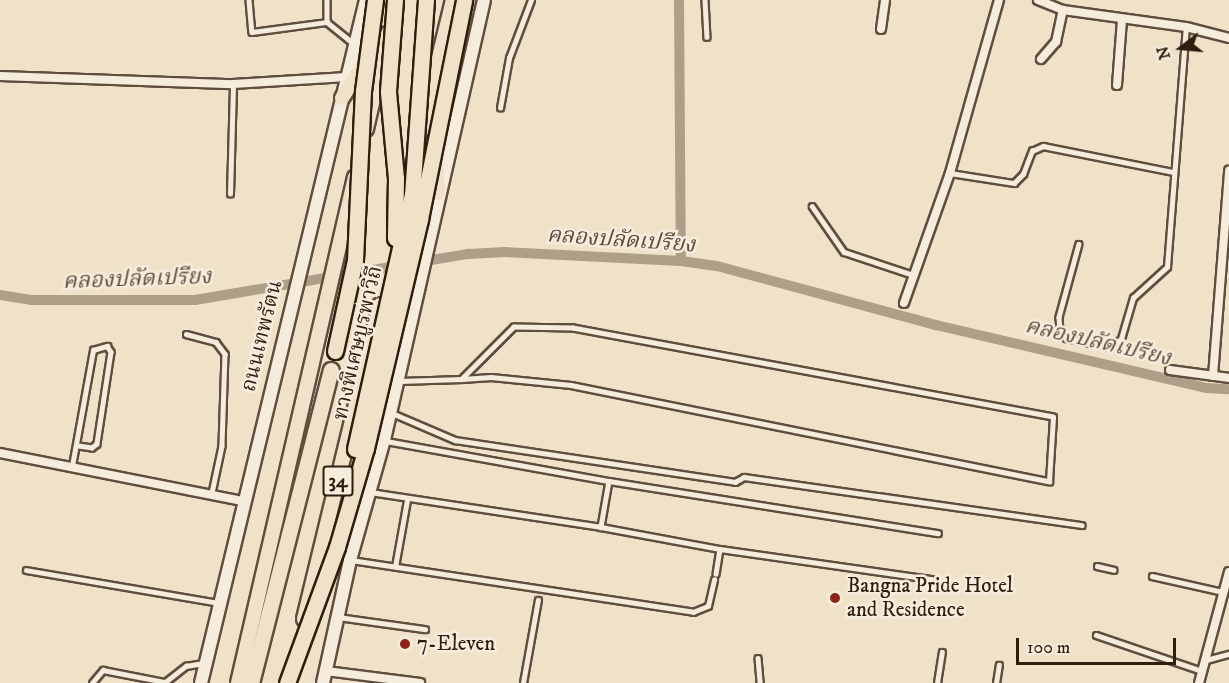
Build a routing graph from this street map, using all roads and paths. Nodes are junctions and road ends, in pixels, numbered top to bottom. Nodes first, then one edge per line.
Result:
1 (249, 0) edge
2 (327, 0) edge
3 (366, 0) edge
4 (375, 0) edge
5 (395, 0) edge
6 (426, 0) edge
7 (453, 0) edge
8 (464, 0) edge
9 (484, 0) edge
10 (531, 0) edge
11 (705, 0) edge
12 (885, 0) edge
13 (999, 0) edge
14 (1038, 0) edge
15 (1063, 10) junction
16 (1122, 20) junction
17 (327, 22) junction
18 (390, 25) junction
19 (1186, 27) junction
20 (881, 29) dead end
21 (706, 37) dead end
22 (1229, 38) edge
23 (355, 45) junction
24 (1041, 59) dead end
25 (0, 76) edge
26 (347, 77) junction
27 (433, 82) junction
28 (233, 84) junction
29 (1117, 85) dead end
30 (342, 98) junction
31 (500, 108) dead end
32 (1229, 171) edge
33 (1173, 172) junction
34 (951, 174) junction
35 (438, 193) junction
36 (230, 194) dead end
37 (812, 206) dead end
38 (1079, 244) dead end
39 (913, 275) junction
40 (390, 282) junction
41 (904, 303) dead end
42 (186, 334) dead end
43 (336, 351) dead end
44 (331, 370) dead end
45 (1170, 370) dead end
46 (1213, 376) junction
47 (1229, 378) edge
48 (462, 379) junction
49 (397, 381) junction
50 (390, 412) junction
51 (384, 440) junction
52 (77, 446) junction
53 (0, 453) edge
54 (72, 466) junction
55 (609, 481) junction
56 (369, 492) junction
57 (212, 493) junction
58 (407, 500) junction
59 (242, 501) junction
60 (1082, 525) dead end
61 (601, 527) junction
62 (938, 533) dead end
63 (720, 549) junction
64 (350, 560) junction
65 (1096, 566) dead end
66 (395, 567) junction
67 (26, 570) dead end
68 (1114, 570) dead end
69 (1229, 572) edge
70 (716, 574) dead end
71 (1152, 576) dead end
72 (932, 579) dead end
73 (714, 580) dead end
74 (1224, 592) junction
75 (538, 600) dead end
76 (220, 603) junction
77 (336, 617) junction
78 (425, 629) dead end
79 (1096, 635) dead end
80 (942, 652) dead end
81 (1229, 654) edge
82 (759, 658) dead end
83 (1205, 660) junction
84 (206, 663) junction
85 (999, 665) dead end
86 (1202, 671) junction
87 (324, 677) edge
88 (92, 683) edge
89 (165, 683) edge
90 (201, 683) edge
91 (238, 683) edge
92 (251, 683) edge
93 (276, 683) edge
94 (288, 683) edge
95 (420, 683) edge
96 (523, 683) edge
97 (760, 683) edge
98 (937, 683) edge
99 (996, 683) edge
100 (1199, 683) edge

1 - 17 lane
2 - 17 lane
3 - 23 main road, ถนนเทพรัตน
4 - 43 highway, ทางพิเศษบูรพาวิถี, bridge
5 - 18 highway
5 - 40 highway, bridge
6 - 40 highway, ทางพิเศษบูรพาวิถี, bridge
7 - 27 highway, 34
8 - 94 highway, bridge
9 - 35 main road, 34
10 - 31 lane
11 - 21 lane
12 - 20 street
13 - 34 street
14 - 15 street
15 - 16 street
15 - 24 street
16 - 19 street
16 - 29 street
17 - 23 lane
18 - 30 highway
18 - 91 highway
19 - 22 street
19 - 33 lane
23 - 26 main road, ถนนเทพรัตน
25 - 28 street
26 - 28 street
26 - 30 main road, ถนนเทพรัตน
27 - 35 highway
27 - 40 highway, 34
28 - 36 lane
30 - 59 main road, ถนนเทพรัตน
32 - 46 street
33 - 34 lane
33 - 38 lane
34 - 39 street
35 - 49 main road, 34
37 - 39 lane
39 - 41 street
40 - 93 highway, ทางพิเศษบูรพาวิถี, bridge
40 - 94 highway, 34
42 - 57 lane
44 - 92 highway, ทางพิเศษบูรพาวิถี
45 - 46 street
46 - 47 street
48 - 48 lane
48 - 49 lane
49 - 50 main road, 34
50 - 51 main road, 34
50 - 60 lane
51 - 55 lane
51 - 56 main road, 34
52 - 52 lane
52 - 54 lane
53 - 54 street
54 - 57 street
55 - 61 lane
55 - 62 lane
56 - 58 lane
56 - 64 main road, 34
57 - 59 street
58 - 61 lane
58 - 66 lane
59 - 76 main road, ถนนเทพรัตน
61 - 63 lane
63 - 70 lane
63 - 72 lane
64 - 66 lane
64 - 77 main road, 34
65 - 68 lane
66 - 73 lane
67 - 76 lane
69 - 74 street
71 - 74 lane
74 - 83 street
75 - 96 lane
76 - 84 main road, ถนนเทพรัตน
77 - 78 lane
77 - 87 main road, 34
79 - 86 lane
80 - 98 lane
81 - 83 lane
82 - 97 lane
83 - 86 street
84 - 89 lane
84 - 90 main road, ถนนเทพรัตน
85 - 99 lane
86 - 100 street
87 - 95 street
88 - 89 lane

